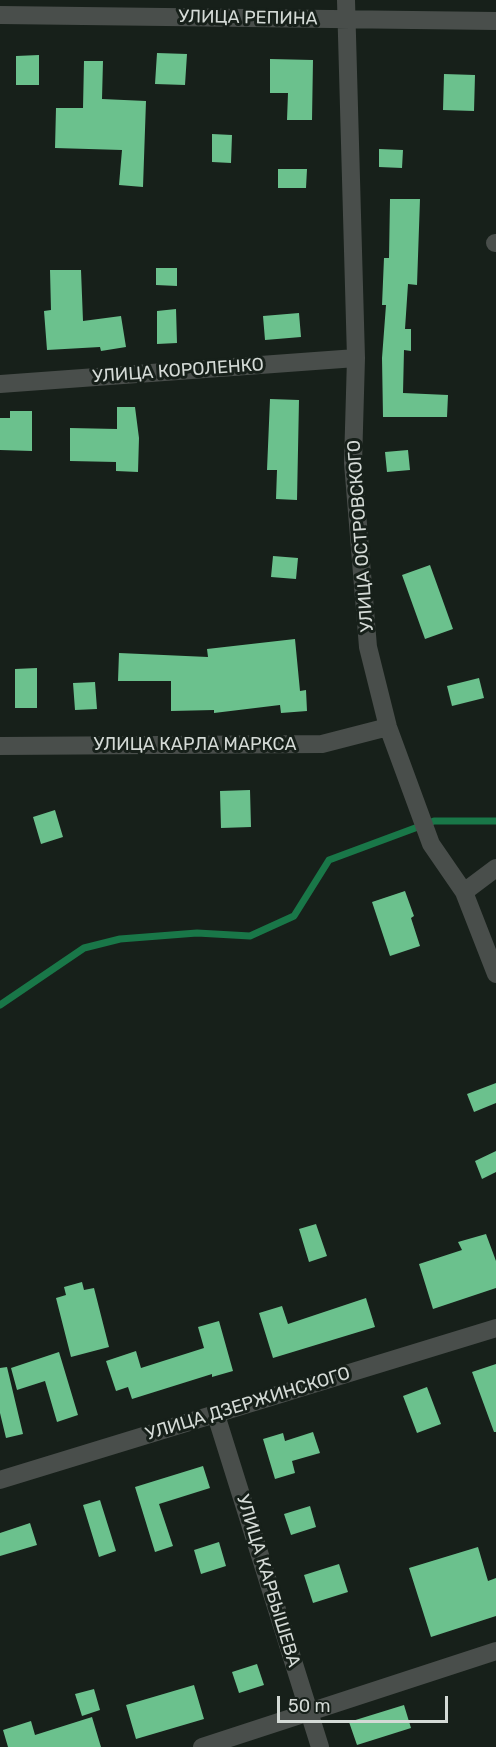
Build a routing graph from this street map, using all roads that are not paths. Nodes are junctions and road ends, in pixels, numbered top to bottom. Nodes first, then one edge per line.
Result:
1 (346, 0) edge
2 (0, 15) edge
3 (347, 19) junction
4 (496, 21) edge
5 (356, 358) junction
6 (0, 384) edge
7 (388, 727) junction
8 (0, 746) edge
9 (496, 868) edge
10 (464, 892) junction
11 (496, 974) edge
12 (496, 1328) edge
13 (216, 1415) junction
14 (0, 1480) edge
15 (496, 1651) edge
16 (309, 1714) junction
17 (202, 1747) edge
18 (320, 1747) edge

1 - 3 street, УЛИЦА ОСТРОВСКОГО
2 - 3 street, УЛИЦА РЕПИНА
3 - 4 street, УЛИЦА РЕПИНА
3 - 5 street, УЛИЦА ОСТРОВСКОГО
5 - 6 street, УЛИЦА КОРОЛЕНКО
5 - 7 street, УЛИЦА ОСТРОВСКОГО
7 - 8 street, УЛИЦА КАРЛА МАРКСА
7 - 10 street, УЛИЦА ОСТРОВСКОГО
9 - 10 street
10 - 11 street, УЛИЦА ОСТРОВСКОГО
12 - 13 street, УЛИЦА ДЗЕРЖИНСКОГО
13 - 14 street, УЛИЦА ДЗЕРЖИНСКОГО
13 - 16 street, УЛИЦА КАРБЫШЕВА
15 - 16 street
16 - 17 street
16 - 18 street, УЛИЦА КАРБЫШЕВА

